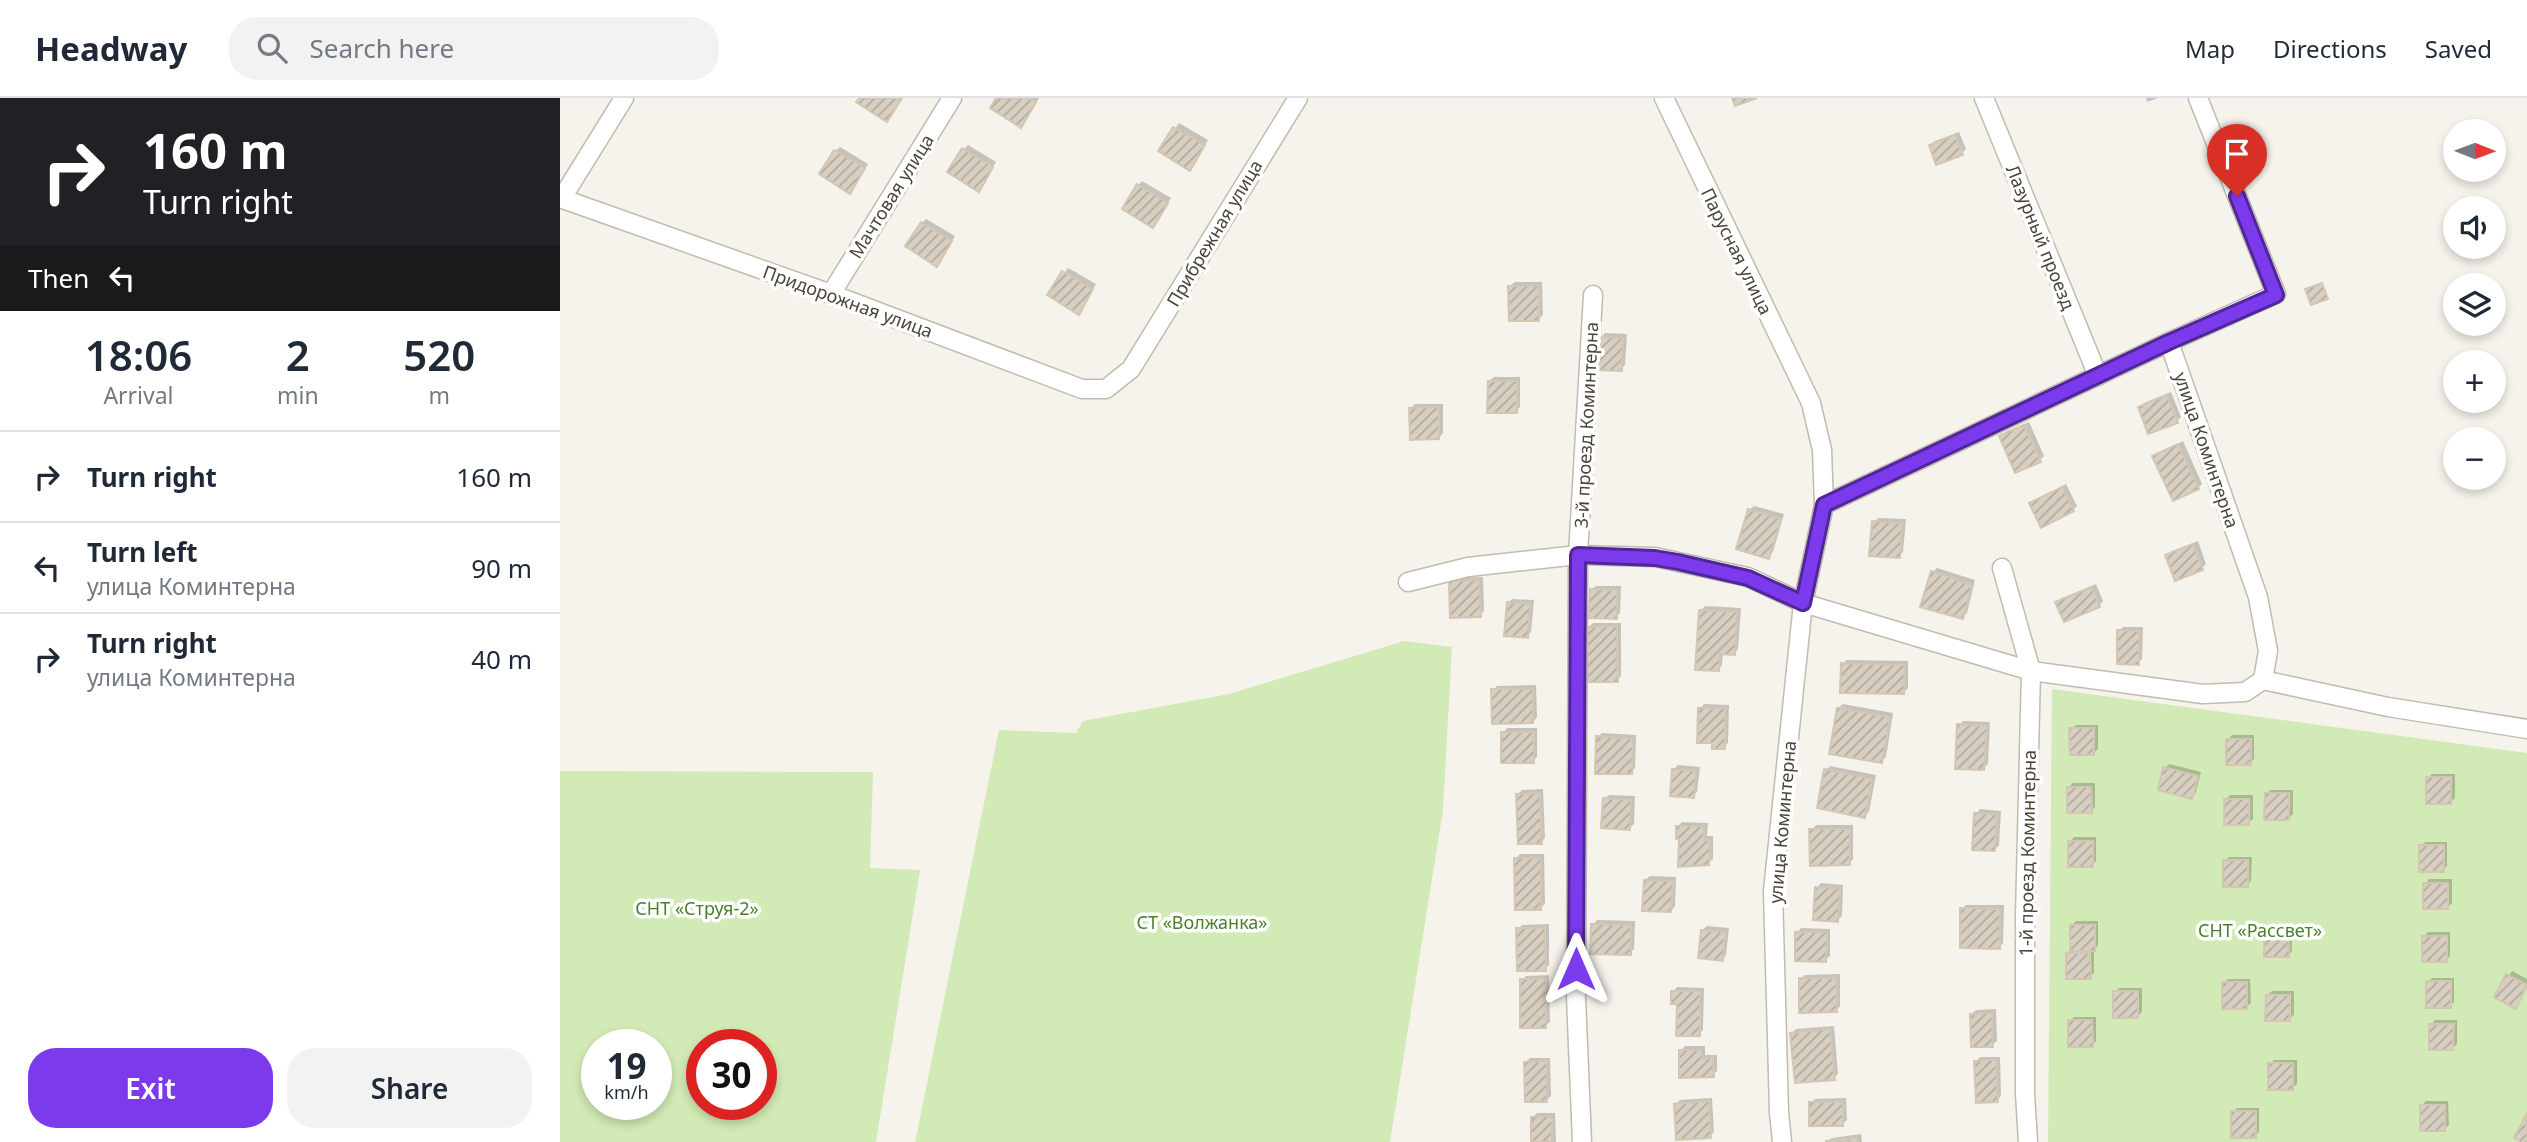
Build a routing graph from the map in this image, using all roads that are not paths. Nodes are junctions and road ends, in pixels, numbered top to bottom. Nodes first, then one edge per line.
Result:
1 (624, 98) edge
2 (952, 98) edge
3 (1298, 98) edge
4 (1664, 98) edge
5 (1983, 98) edge
6 (2198, 98) edge
7 (561, 198) edge
8 (831, 293) junction
9 (1593, 295) dead end
10 (2169, 342) junction
11 (1131, 369) joint
12 (2098, 376) junction
13 (1811, 403) joint
14 (1824, 505) junction
15 (1578, 555) junction
16 (2002, 568) dead end
17 (1408, 582) dead end
18 (1803, 603) junction
19 (2031, 671) junction
20 (2263, 680) junction
21 (2527, 730) edge
22 (1582, 1142) edge
23 (1782, 1142) edge
24 (2028, 1142) edge

1 - 7 street
2 - 8 street, Мачтовая улица
3 - 11 street, Прибрежная улица
4 - 13 street, Парусная улица
5 - 12 street, Лазурный проезд
6 - 10 street
7 - 8 street, Придорожная улица
8 - 11 street, Придорожная улица
9 - 15 street, 3-й проезд Коминтерна
10 - 12 street
10 - 20 street, улица Коминтерна
12 - 14 street
13 - 14 street, улица Коминтерна
14 - 18 street, улица Коминтерна
15 - 17 street
15 - 18 street
15 - 22 street, 3-й проезд Коминтерна
16 - 19 street, 1-й проезд Коминтерна
18 - 19 street
18 - 23 street, улица Коминтерна
19 - 20 street
19 - 24 street, 1-й проезд Коминтерна
20 - 21 street

